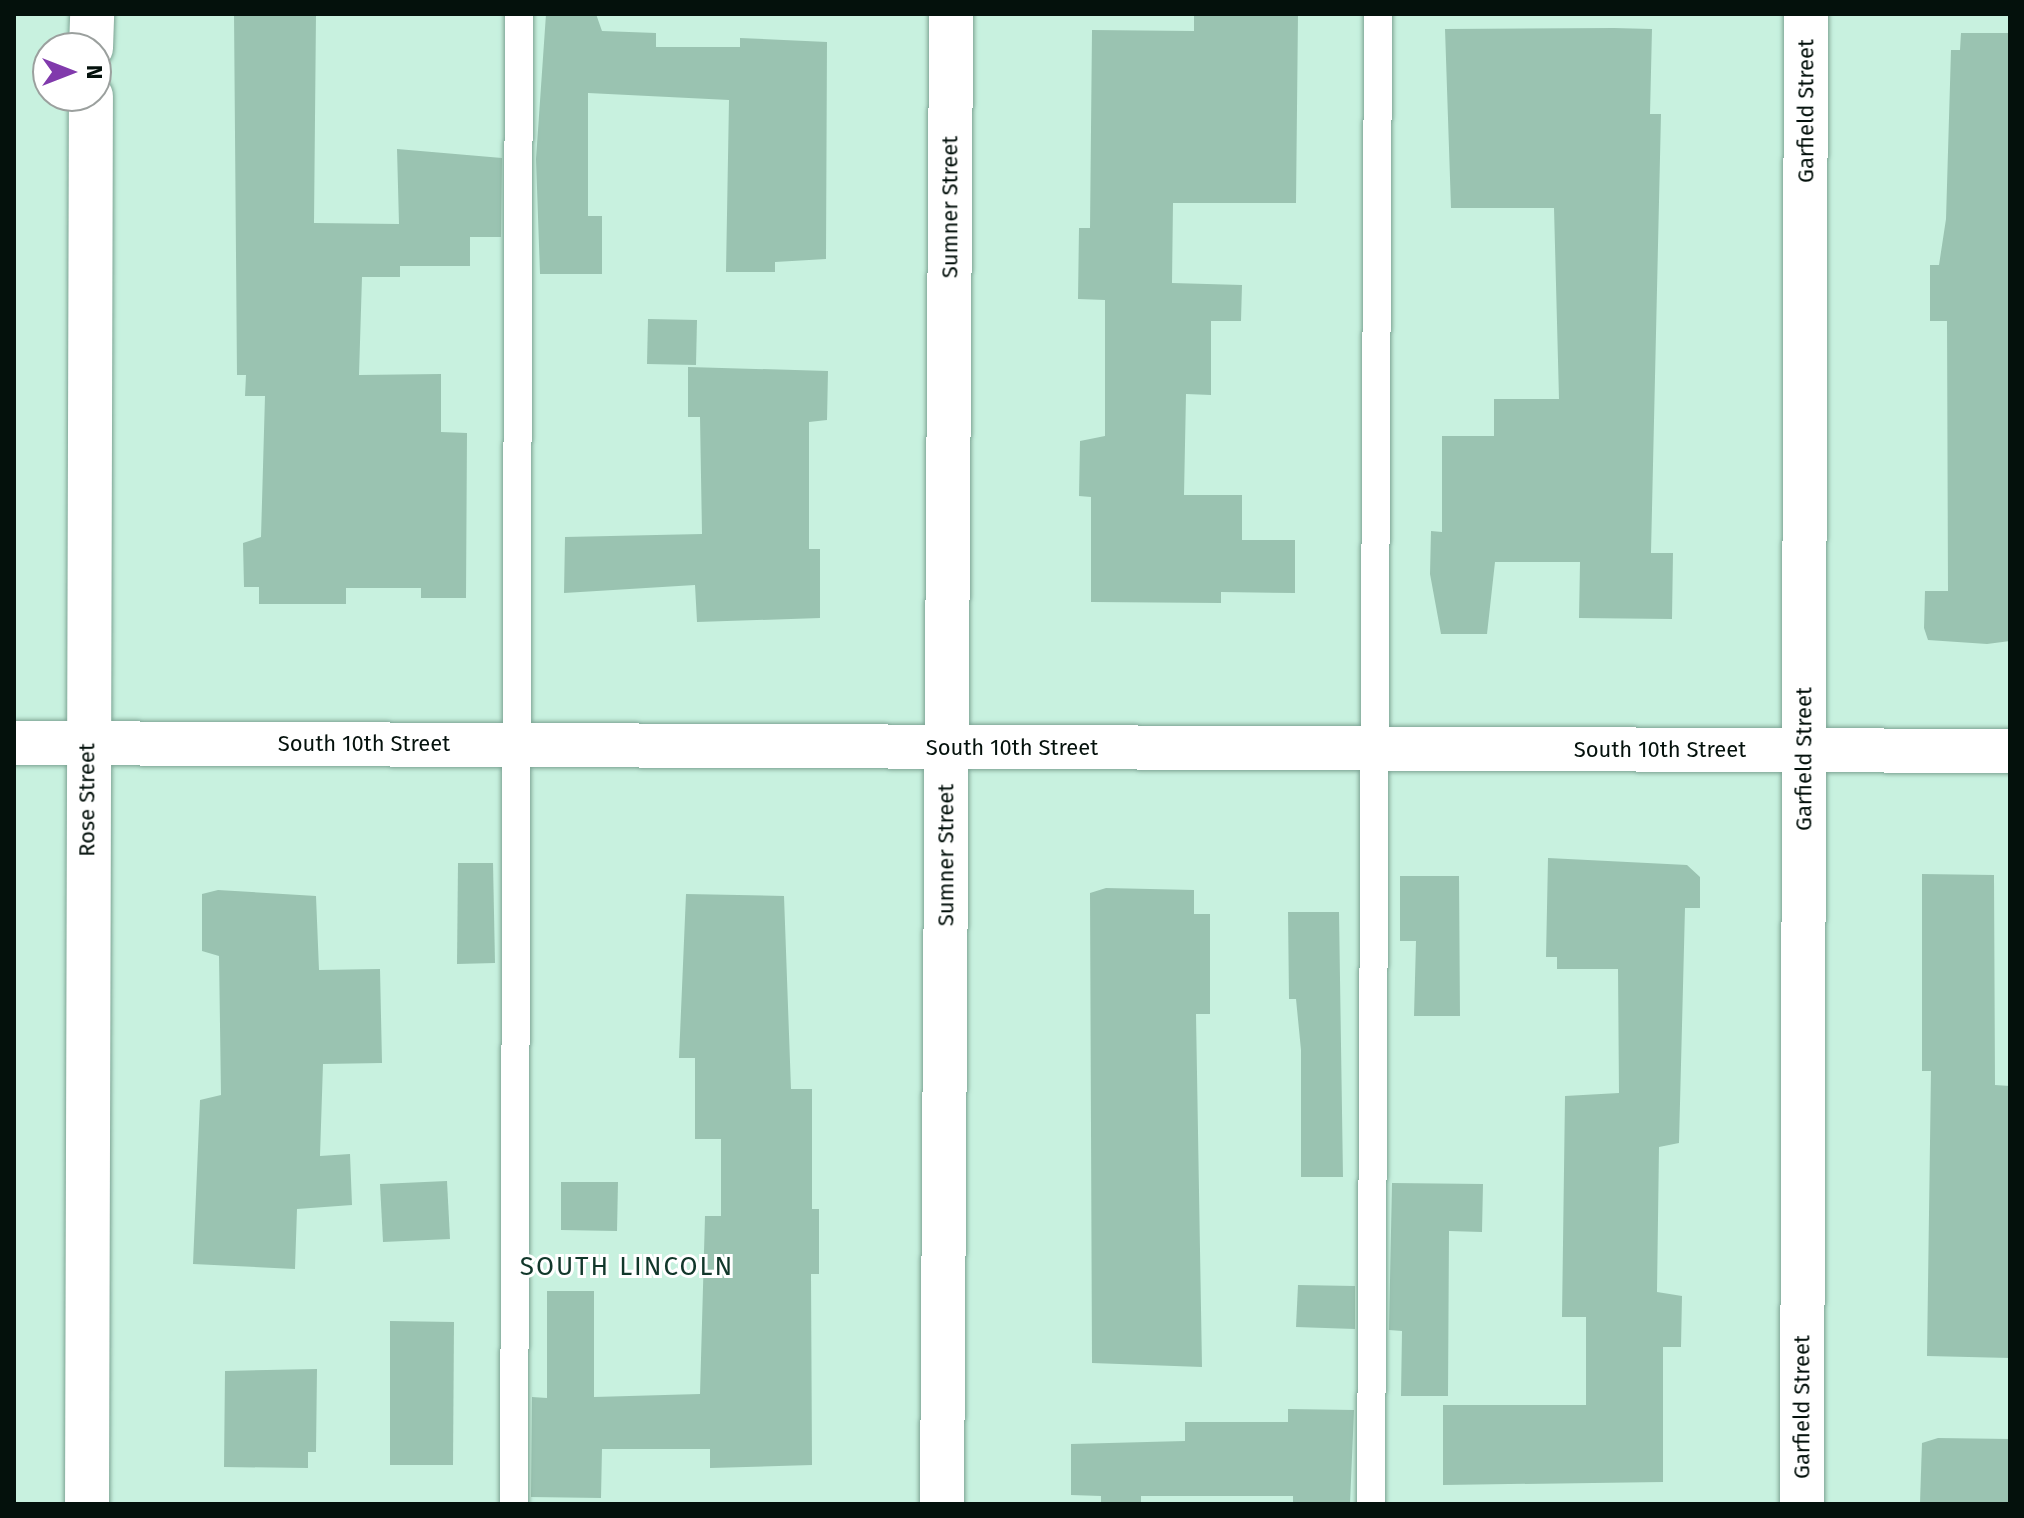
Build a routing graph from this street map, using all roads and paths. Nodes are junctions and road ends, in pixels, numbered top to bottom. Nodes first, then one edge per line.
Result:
1 (519, 14) edge
2 (951, 14) edge
3 (1378, 14) edge
4 (1806, 14) edge
5 (91, 112) edge
6 (14, 743) edge
7 (88, 743) junction
8 (519, 745) junction
9 (946, 748) junction
10 (1376, 749) junction
11 (1805, 751) junction
12 (2010, 751) edge
13 (87, 1504) edge
14 (514, 1504) edge
15 (942, 1504) edge
16 (1371, 1504) edge
17 (1802, 1504) edge

1 - 8 lane
2 - 9 street, Sumner Street
3 - 10 lane
4 - 11 street, Garfield Street
5 - 7 street, Rose Street
6 - 7 street, South 10th Street
7 - 8 street, South 10th Street
7 - 13 street, Rose Street
8 - 9 street, South 10th Street
8 - 14 lane
9 - 10 street, South 10th Street
9 - 15 street, Sumner Street
10 - 11 street, South 10th Street
10 - 16 lane
11 - 12 street, South 10th Street
11 - 17 street, Garfield Street

